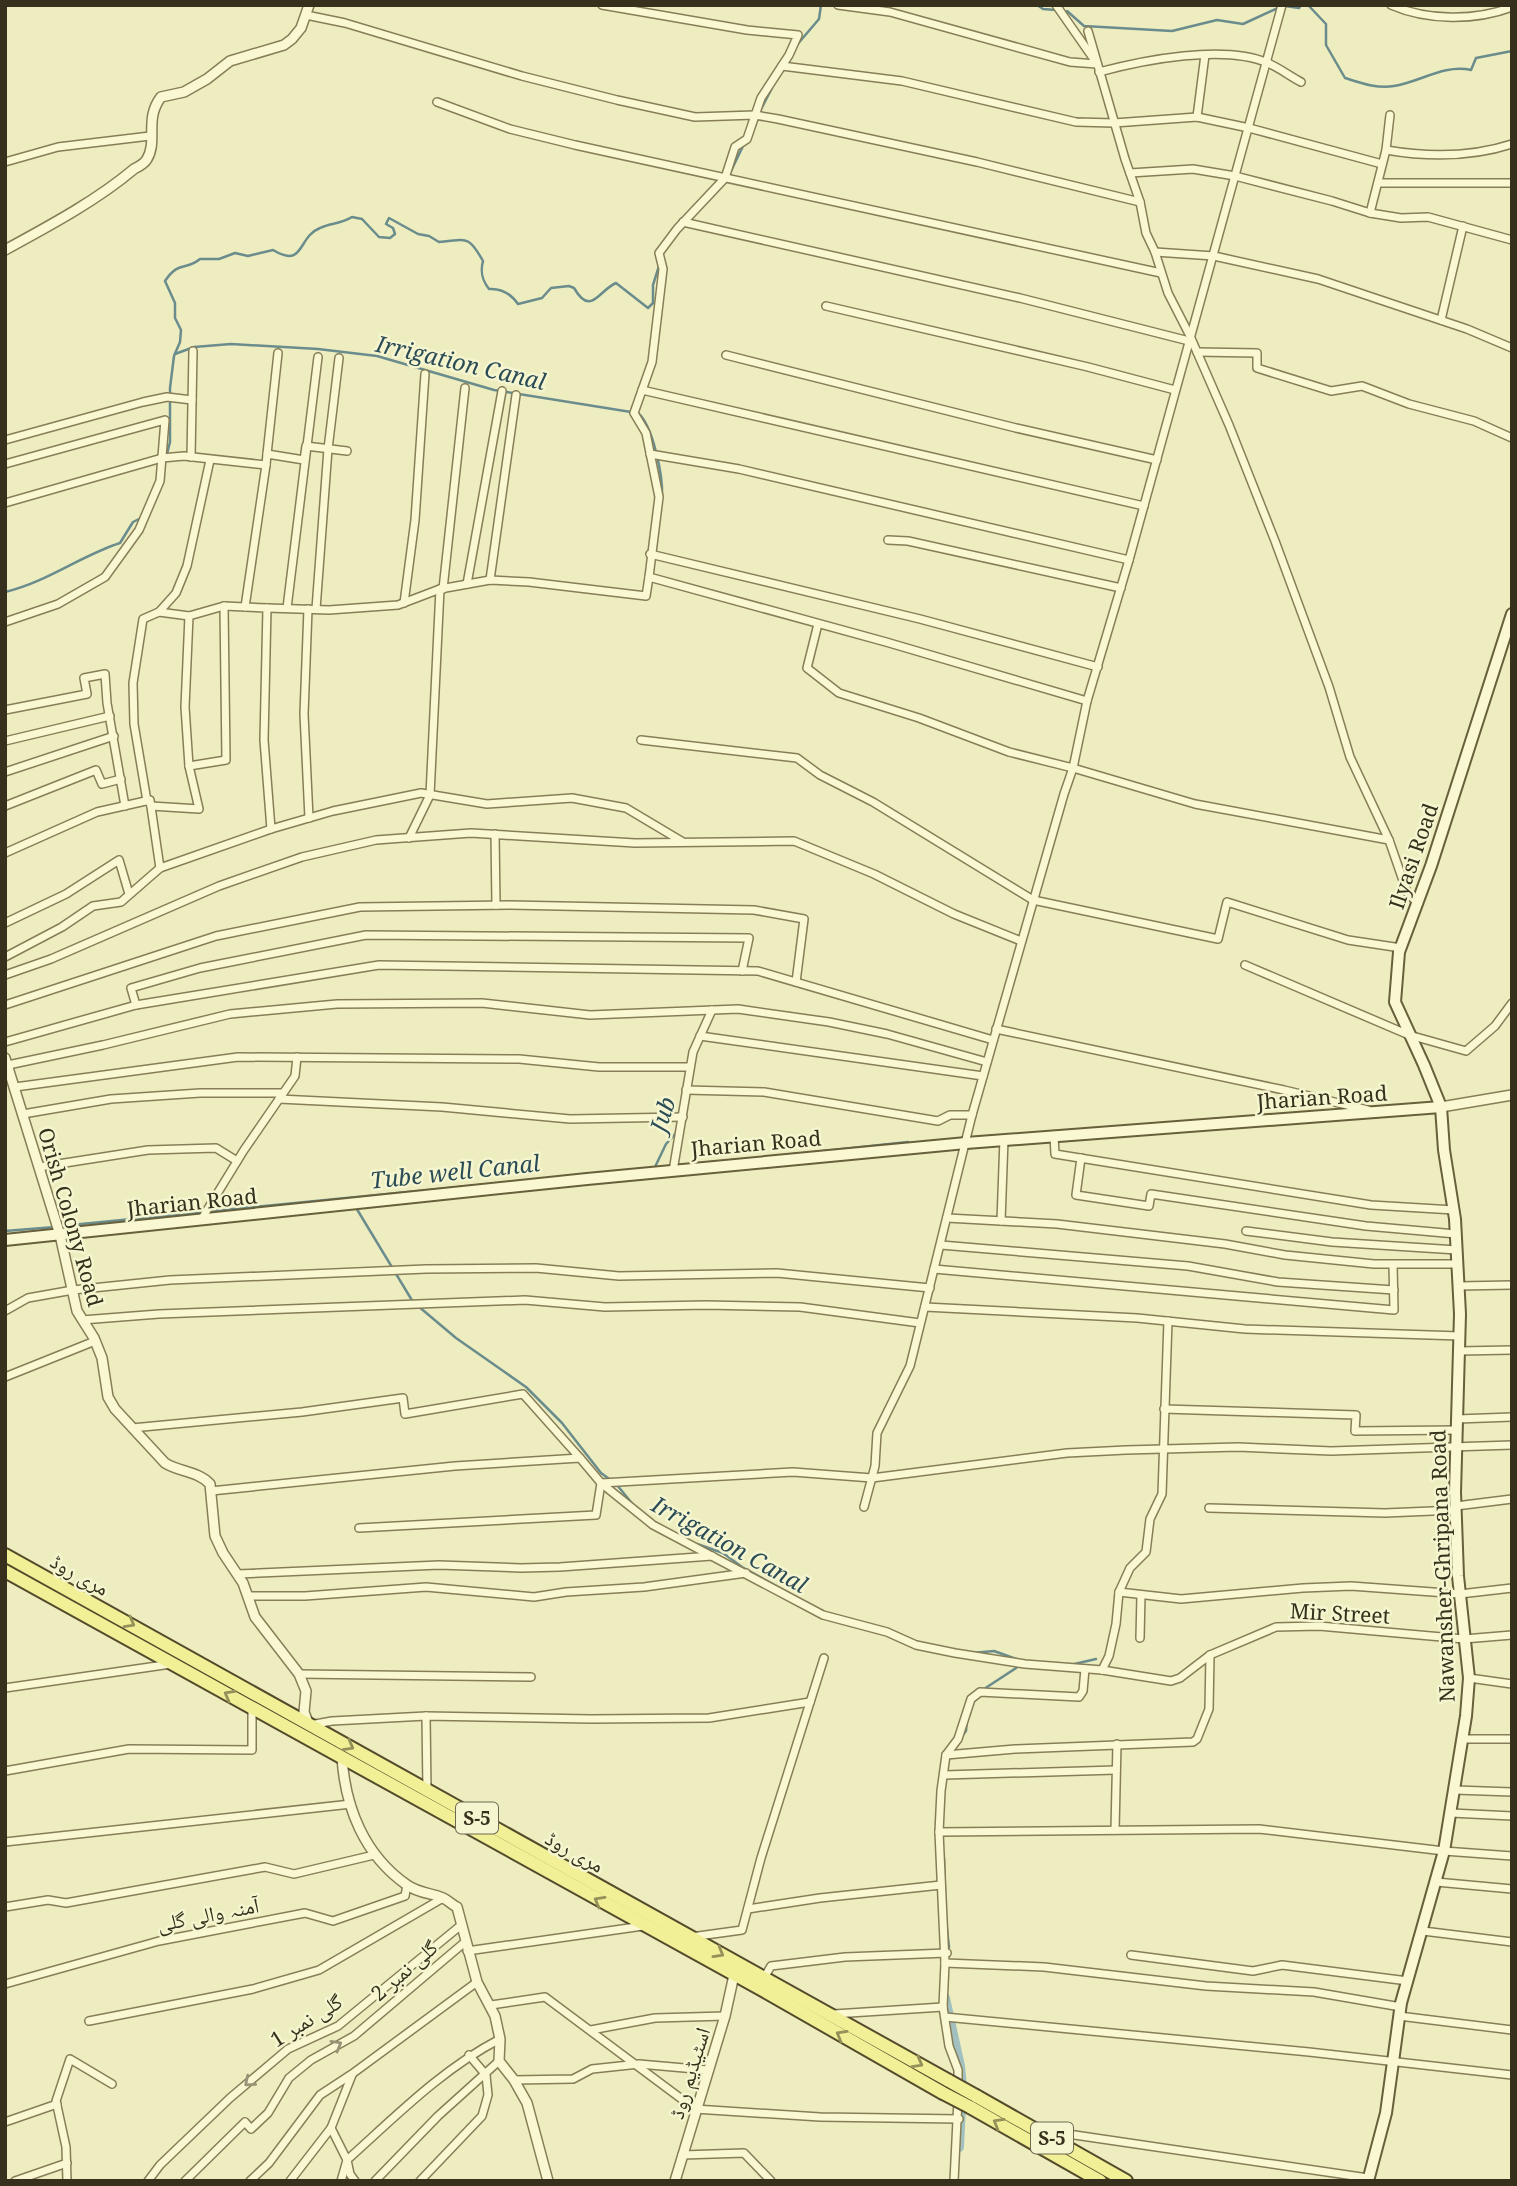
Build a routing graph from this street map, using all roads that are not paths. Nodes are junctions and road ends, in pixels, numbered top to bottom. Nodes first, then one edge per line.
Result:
1 (309, 5) edge
2 (602, 5) edge
3 (838, 5) edge
4 (1056, 5) edge
5 (1282, 5) edge
6 (1391, 5) edge
7 (1512, 7) edge
8 (306, 15) junction
9 (1088, 31) dead end
10 (1205, 55) junction
11 (1266, 62) junction
12 (782, 66) junction
13 (1098, 68) junction
14 (1301, 82) dead end
15 (437, 102) dead end
16 (755, 115) junction
17 (1390, 115) dead end
18 (1197, 117) junction
19 (1114, 123) junction
20 (1249, 128) junction
21 (150, 136) junction
22 (1512, 144) edge
23 (1386, 150) junction
24 (5, 162) edge
25 (1382, 164) junction
26 (1130, 173) junction
27 (1235, 176) junction
28 (725, 178) junction
29 (1378, 183) junction
30 (1512, 183) edge
31 (1140, 202) junction
32 (1370, 213) junction
33 (683, 222) junction
34 (1463, 226) junction
35 (1512, 240) edge
36 (6, 249) edge
37 (1155, 251) junction
38 (1214, 256) junction
39 (1161, 273) junction
40 (826, 306) dead end
41 (1441, 320) junction
42 (1190, 339) junction
43 (1512, 348) edge
44 (193, 351) dead end
45 (1197, 352) junction
46 (278, 353) dead end
47 (726, 355) dead end
48 (318, 358) dead end
49 (339, 358) dead end
50 (425, 374) dead end
51 (465, 388) dead end
52 (642, 390) junction
53 (1175, 390) junction
54 (502, 391) dead end
55 (516, 395) dead end
56 (192, 400) junction
57 (1512, 438) edge
58 (5, 440) edge
59 (306, 446) junction
60 (328, 449) junction
61 (347, 451) dead end
62 (267, 454) junction
63 (650, 454) junction
64 (191, 457) junction
65 (162, 458) junction
66 (209, 460) junction
67 (1157, 460) junction
68 (5, 464) edge
69 (266, 465) junction
70 (5, 503) edge
71 (1144, 506) junction
72 (888, 540) dead end
73 (650, 554) junction
74 (1129, 560) junction
75 (649, 577) junction
76 (490, 580) junction
77 (467, 584) junction
78 (442, 589) junction
79 (1121, 589) junction
80 (404, 603) junction
81 (224, 606) junction
82 (244, 607) junction
83 (267, 608) junction
84 (287, 608) junction
85 (312, 609) junction
86 (159, 612) junction
87 (1512, 614) edge
88 (189, 616) junction
89 (5, 622) edge
90 (818, 624) junction
91 (1098, 667) junction
92 (1087, 701) junction
93 (5, 710) edge
94 (110, 716) junction
95 (114, 736) junction
96 (5, 740) edge
97 (641, 740) dead end
98 (190, 766) junction
99 (1073, 768) junction
100 (5, 772) edge
101 (121, 779) junction
102 (430, 795) junction
103 (149, 804) junction
104 (5, 806) edge
105 (125, 806) junction
106 (309, 818) junction
107 (271, 829) junction
108 (495, 834) junction
109 (409, 838) junction
110 (1389, 840) junction
111 (684, 843) junction
112 (5, 853) edge
113 (160, 867) junction
114 (129, 894) junction
115 (1033, 900) junction
116 (1418, 904) junction
117 (496, 905) junction
118 (5, 923) edge
119 (1021, 941) junction
120 (1401, 948) junction
121 (5, 957) edge
122 (1245, 964) dead end
123 (742, 971) junction
124 (5, 975) edge
125 (796, 982) junction
126 (1512, 1003) edge
127 (5, 1005) edge
128 (136, 1005) junction
129 (712, 1010) junction
130 (996, 1029) junction
131 (1409, 1035) junction
132 (700, 1037) junction
133 (993, 1040) junction
134 (5, 1042) edge
135 (297, 1057) junction
136 (7, 1062) edge
137 (987, 1062) junction
138 (690, 1067) junction
139 (983, 1076) junction
140 (15, 1087) junction
141 (686, 1090) junction
142 (281, 1096) junction
143 (1510, 1097) edge
144 (1441, 1107) junction
145 (1377, 1112) junction
146 (23, 1114) junction
147 (972, 1115) junction
148 (683, 1116) junction
149 (1054, 1136) junction
150 (1004, 1139) junction
151 (966, 1143) junction
152 (1081, 1158) junction
153 (237, 1161) junction
154 (39, 1167) junction
155 (673, 1171) junction
156 (1454, 1210) junction
157 (947, 1218) junction
158 (201, 1220) junction
159 (1001, 1221) junction
160 (1246, 1231) dead end
161 (1456, 1234) junction
162 (60, 1235) junction
163 (5, 1240) edge
164 (941, 1245) junction
165 (1457, 1250) junction
166 (1457, 1264) junction
167 (1393, 1265) junction
168 (934, 1269) junction
169 (1512, 1285) edge
170 (1459, 1286) junction
171 (930, 1288) junction
172 (73, 1290) junction
173 (1394, 1290) junction
174 (925, 1307) junction
175 (5, 1311) edge
176 (82, 1320) junction
177 (1168, 1321) junction
178 (920, 1323) junction
179 (1460, 1336) junction
180 (96, 1341) junction
181 (1512, 1350) edge
182 (1459, 1351) junction
183 (5, 1377) edge
184 (1164, 1409) junction
185 (1512, 1417) edge
186 (1457, 1425) junction
187 (132, 1427) junction
188 (1512, 1445) edge
189 (1456, 1448) junction
190 (1163, 1450) junction
191 (580, 1458) junction
192 (872, 1478) junction
193 (601, 1483) junction
194 (211, 1491) junction
195 (1512, 1499) edge
196 (864, 1507) dead end
197 (1209, 1508) dead end
198 (1456, 1508) junction
199 (359, 1528) dead end
200 (5, 1555) edge
201 (713, 1555) junction
202 (24, 1565) junction
203 (746, 1573) junction
204 (237, 1574) junction
205 (11, 1575) edge
206 (1512, 1588) edge
207 (1119, 1592) junction
208 (1460, 1594) junction
209 (1141, 1595) junction
210 (249, 1596) junction
211 (1512, 1635) edge
212 (1140, 1638) dead end
213 (1464, 1639) junction
214 (1210, 1655) junction
215 (824, 1658) dead end
216 (172, 1664) junction
217 (1085, 1669) junction
218 (1102, 1670) junction
219 (299, 1674) junction
220 (531, 1677) dead end
221 (1469, 1678) junction
222 (1512, 1684) edge
223 (5, 1688) edge
224 (810, 1702) junction
225 (252, 1707) junction
226 (426, 1716) junction
227 (309, 1725) junction
228 (1463, 1739) junction
229 (1512, 1739) edge
230 (1117, 1744) junction
231 (946, 1755) junction
232 (342, 1757) junction
233 (1116, 1770) junction
234 (5, 1771) edge
235 (944, 1775) junction
236 (427, 1790) junction
237 (1455, 1790) junction
238 (1512, 1792) edge
239 (351, 1804) junction
240 (1451, 1813) junction
241 (1512, 1816) edge
242 (1115, 1830) junction
243 (939, 1832) junction
244 (5, 1842) edge
245 (1444, 1851) junction
246 (374, 1855) junction
247 (1512, 1856) edge
248 (1437, 1882) junction
249 (407, 1885) junction
250 (941, 1885) junction
251 (1512, 1889) edge
252 (443, 1898) junction
253 (5, 1907) edge
254 (748, 1909) junction
255 (639, 1918) junction
256 (460, 1926) junction
257 (1423, 1931) junction
258 (691, 1937) junction
259 (1512, 1942) edge
260 (466, 1946) junction
261 (945, 1953) junction
262 (1131, 1955) dead end
263 (944, 1963) junction
264 (734, 1975) junction
265 (764, 1978) junction
266 (1408, 1981) junction
267 (477, 1982) junction
268 (5, 1984) edge
269 (491, 2005) junction
270 (943, 2007) junction
271 (1400, 2011) junction
272 (822, 2015) junction
273 (725, 2016) junction
274 (944, 2017) junction
275 (89, 2021) dead end
276 (591, 2030) junction
277 (1512, 2030) edge
278 (500, 2039) junction
279 (469, 2055) junction
280 (1393, 2061) junction
281 (499, 2062) junction
282 (635, 2065) junction
283 (707, 2070) junction
284 (352, 2074) junction
285 (486, 2075) junction
286 (1512, 2075) edge
287 (514, 2080) junction
288 (112, 2084) dead end
289 (973, 2101) junction
290 (57, 2104) junction
291 (695, 2109) junction
292 (959, 2119) junction
293 (5, 2122) edge
294 (331, 2128) junction
295 (1057, 2141) junction
296 (682, 2155) junction
297 (347, 2160) junction
298 (67, 2163) junction
299 (1368, 2179) edge
300 (15, 2181) edge
301 (67, 2181) edge
302 (148, 2181) edge
303 (185, 2181) edge
304 (250, 2181) edge
305 (290, 2181) edge
306 (341, 2181) edge
307 (355, 2181) edge
308 (375, 2181) edge
309 (420, 2181) edge
310 (548, 2181) edge
311 (675, 2181) edge
312 (771, 2181) edge
313 (954, 2181) edge
314 (1100, 2181) edge
315 (1126, 2181) edge

1 - 8 street
2 - 12 street
3 - 13 street
4 - 13 street
5 - 11 street
6 - 7 street
8 - 16 street
8 - 21 street
9 - 13 street
10 - 11 street
10 - 13 street
10 - 18 street
11 - 14 street
11 - 20 street
12 - 16 street
12 - 19 street
13 - 19 street
15 - 28 street
16 - 28 street
16 - 31 street
17 - 23 street
18 - 19 street
18 - 20 street
19 - 26 street
20 - 25 street
20 - 27 street
21 - 24 street
21 - 36 street
22 - 23 street
23 - 25 street
25 - 29 street
26 - 27 street
26 - 31 street
27 - 32 street
27 - 38 street
28 - 33 street
28 - 39 street
29 - 30 street
29 - 32 street
31 - 37 street
32 - 34 street
33 - 42 street
33 - 52 street
34 - 35 street
34 - 41 street
37 - 38 street
37 - 39 street
38 - 41 street
38 - 42 street
39 - 42 street
40 - 53 street
41 - 43 street
42 - 45 street
42 - 53 street
44 - 56 street
45 - 57 street
45 - 110 street
46 - 62 street
47 - 67 street
48 - 59 street
49 - 60 street
50 - 80 street
51 - 78 street
52 - 63 street
52 - 71 street
53 - 67 street
54 - 77 street
55 - 76 street
56 - 58 street
56 - 64 street
59 - 60 street
59 - 62 street
59 - 84 street
60 - 61 street
60 - 85 street
62 - 69 street
63 - 73 street
63 - 74 street
64 - 65 street
64 - 66 street
65 - 68 street
65 - 70 street
65 - 89 street
66 - 69 street
66 - 86 street
67 - 71 street
69 - 82 street
71 - 74 street
72 - 79 street
73 - 75 street
73 - 91 street
74 - 79 street
75 - 76 street
75 - 90 street
76 - 77 street
77 - 78 street
78 - 80 street
78 - 102 street
79 - 91 street
80 - 85 street
81 - 82 street
81 - 88 street
81 - 98 street
82 - 83 street
83 - 84 street
83 - 107 street
84 - 85 street
85 - 106 street
86 - 88 street
86 - 103 street
87 - 116 main road, Ilyasi Road
88 - 98 street
90 - 92 street
90 - 99 street
91 - 92 street
92 - 99 street
93 - 94 street
94 - 95 street
94 - 96 street
95 - 100 street
95 - 101 street
97 - 115 street
98 - 103 street
99 - 110 street
99 - 115 street
101 - 104 street
101 - 105 street
102 - 106 street
102 - 109 street
102 - 111 street
103 - 105 street
103 - 113 street
105 - 112 street
106 - 107 street
107 - 113 street
108 - 109 street
108 - 111 street
108 - 117 street
109 - 124 street
110 - 116 street
111 - 119 street
113 - 114 street
114 - 118 street
114 - 121 street
115 - 119 street
115 - 120 street
116 - 120 main road, Ilyasi Road
117 - 125 street
117 - 127 street
119 - 130 street
120 - 131 main road, Ilyasi Road
122 - 131 street
123 - 125 street
123 - 128 street
123 - 128 street
125 - 133 street
126 - 131 street
128 - 134 street
129 - 132 street
129 - 136 street
129 - 137 street
130 - 133 street
130 - 145 street
131 - 144 main road, Ilyasi Road
132 - 138 street
132 - 139 street
133 - 137 street
135 - 138 street
135 - 140 street
135 - 142 street
136 - 140 street, Orish Colony Road
137 - 139 street
138 - 141 street
139 - 147 street
140 - 146 street, Orish Colony Road
141 - 147 street
141 - 148 street
142 - 146 street
142 - 148 street
142 - 153 street
143 - 144 street, Jharian Road
144 - 145 main road, Jharian Road
144 - 156 main road, Nawansher-Ghripana Road
145 - 149 main road, Jharian Road
146 - 154 street, Orish Colony Road
147 - 151 street
148 - 155 street
149 - 150 main road, Jharian Road
149 - 152 street
150 - 151 main road, Jharian Road
150 - 159 street
151 - 155 main road, Jharian Road
151 - 157 street
152 - 156 street
152 - 161 street
153 - 154 street
153 - 158 street
154 - 162 street, Orish Colony Road
155 - 158 main road, Jharian Road
156 - 161 main road, Nawansher-Ghripana Road
157 - 159 street
157 - 164 street
158 - 162 main road, Jharian Road
159 - 167 street
160 - 165 street
161 - 165 main road, Nawansher-Ghripana Road
162 - 163 main road, Jharian Road
162 - 172 street, Orish Colony Road
164 - 168 street
164 - 173 street
165 - 166 main road, Nawansher-Ghripana Road
166 - 167 street
166 - 170 main road, Nawansher-Ghripana Road
167 - 173 street
168 - 171 street
168 - 173 street
169 - 170 street
170 - 179 main road, Nawansher-Ghripana Road
171 - 172 street
171 - 174 street
172 - 175 street
172 - 176 street, Orish Colony Road
174 - 177 street
174 - 178 street
176 - 178 street
176 - 180 street, Orish Colony Road
177 - 179 street
177 - 184 street
178 - 192 street
179 - 182 main road, Nawansher-Ghripana Road
180 - 183 street
180 - 187 street, Orish Colony Road
181 - 182 street
182 - 186 main road, Nawansher-Ghripana Road
184 - 186 street
184 - 190 street
185 - 186 street
186 - 189 main road, Nawansher-Ghripana Road
187 - 191 street, Mir Street
187 - 194 street, Orish Colony Road
188 - 189 street
189 - 190 street
189 - 198 main road, Nawansher-Ghripana Road
190 - 192 street
190 - 207 street
191 - 193 street, Mir Street
191 - 194 street
192 - 193 street
192 - 196 street
193 - 199 street
193 - 201 street, Mir Street
194 - 204 street
195 - 198 street
197 - 198 street
198 - 208 main road, Nawansher-Ghripana Road
200 - 202 main road, مری روڈ / S-5
201 - 203 street, Mir Street
201 - 204 street
202 - 205 main road
202 -> 227 main road, مری روڈ / S-5
203 - 210 street
203 - 217 street, Mir Street
204 - 210 street
205 - 216 main road, مری روڈ / S-5
206 - 208 street
207 - 209 street
207 - 218 street
208 - 209 street
208 - 213 main road, Nawansher-Ghripana Road
209 - 212 street
210 - 219 street
211 - 213 street, Mir Street
213 - 214 street, Mir Street
213 - 221 main road, Nawansher-Ghripana Road
214 - 218 street, Mir Street
214 - 230 street
215 - 224 street
216 - 223 street
225 -> 216 main road, مری روڈ / S-5
217 - 218 street, Mir Street
217 - 231 street
219 - 220 street
219 - 227 street
221 - 222 street
221 - 228 main road, Nawansher-Ghripana Road
224 - 226 street
224 - 254 street
225 - 232 main road, مری روڈ / S-5
225 - 234 street
226 - 227 street
226 - 236 street
227 -> 236 main road, مری روڈ / S-5
228 - 229 street
228 - 237 main road, Nawansher-Ghripana Road
230 - 231 street
230 - 233 street
231 - 235 street
232 - 239 street
255 -> 232 main road, مری روڈ / S-5
233 - 235 street
233 - 242 street
235 - 243 street
236 - 255 main road, مری روڈ / S-5
237 - 238 street
237 - 240 main road, Nawansher-Ghripana Road
239 - 244 street
239 - 246 street
240 - 241 street
240 - 245 main road, Nawansher-Ghripana Road
242 - 243 street
242 - 245 street
243 - 250 street
245 - 247 street
245 - 248 main road, Nawansher-Ghripana Road
246 - 249 street
246 - 253 street
248 - 251 street
248 - 257 main road, Nawansher-Ghripana Road
249 - 252 street
249 - 268 street, آمنہ والی گلی
250 - 254 street
250 - 261 street
252 - 256 street
252 - 275 street
254 - 258 street
255 - 258 main road, مری روڈ / S-5
255 - 260 street
255 - 264 main road, مری روڈ / S-5
256 - 260 street
256 -> 302 street, گلی نمبر 1
257 - 259 street
257 - 266 main road, Nawansher-Ghripana Road
258 -> 265 main road, مری روڈ / S-5
260 - 267 street
303 -> 260 street, گلی نمبر 2
261 - 263 street
261 - 265 street
262 - 266 street
263 - 270 street
263 - 271 street
264 - 272 main road, مری روڈ / S-5
264 - 273 street, اسٹیڈیم روڈ
265 - 272 main road, مری روڈ / S-5
266 - 271 main road, Nawansher-Ghripana Road
267 - 269 street
267 - 284 street
269 - 276 street
269 - 278 street
270 - 272 street
270 - 274 street
271 - 277 street
271 - 280 main road, Nawansher-Ghripana Road
272 - 289 main road, مری روڈ / S-5, bridge
273 - 276 street
273 - 283 street, اسٹیڈیم روڈ
274 - 280 street
274 - 292 street
276 - 282 street
278 - 279 street
278 - 281 street
279 - 285 street
279 - 297 street
280 - 286 street
280 - 299 main road, Nawansher-Ghripana Road
281 - 285 street
281 - 287 street
282 - 283 street
282 - 287 street
282 - 291 street
283 - 291 street, اسٹیڈیم روڈ
284 - 294 street
284 - 304 street
285 - 308 street
285 - 309 street
287 - 310 street
288 - 290 street
289 - 295 main road, مری روڈ / S-5
314 -> 289 main road, مری روڈ / S-5
290 - 293 street
290 - 298 street
291 - 292 street
291 - 296 street, اسٹیڈیم روڈ
292 - 313 street
294 - 297 street
294 - 305 street
295 - 299 street
295 - 315 main road, مری روڈ / S-5
296 - 311 street, اسٹیڈیم روڈ
296 - 312 street
297 - 306 street
297 - 307 street
298 - 300 street
298 - 301 street

